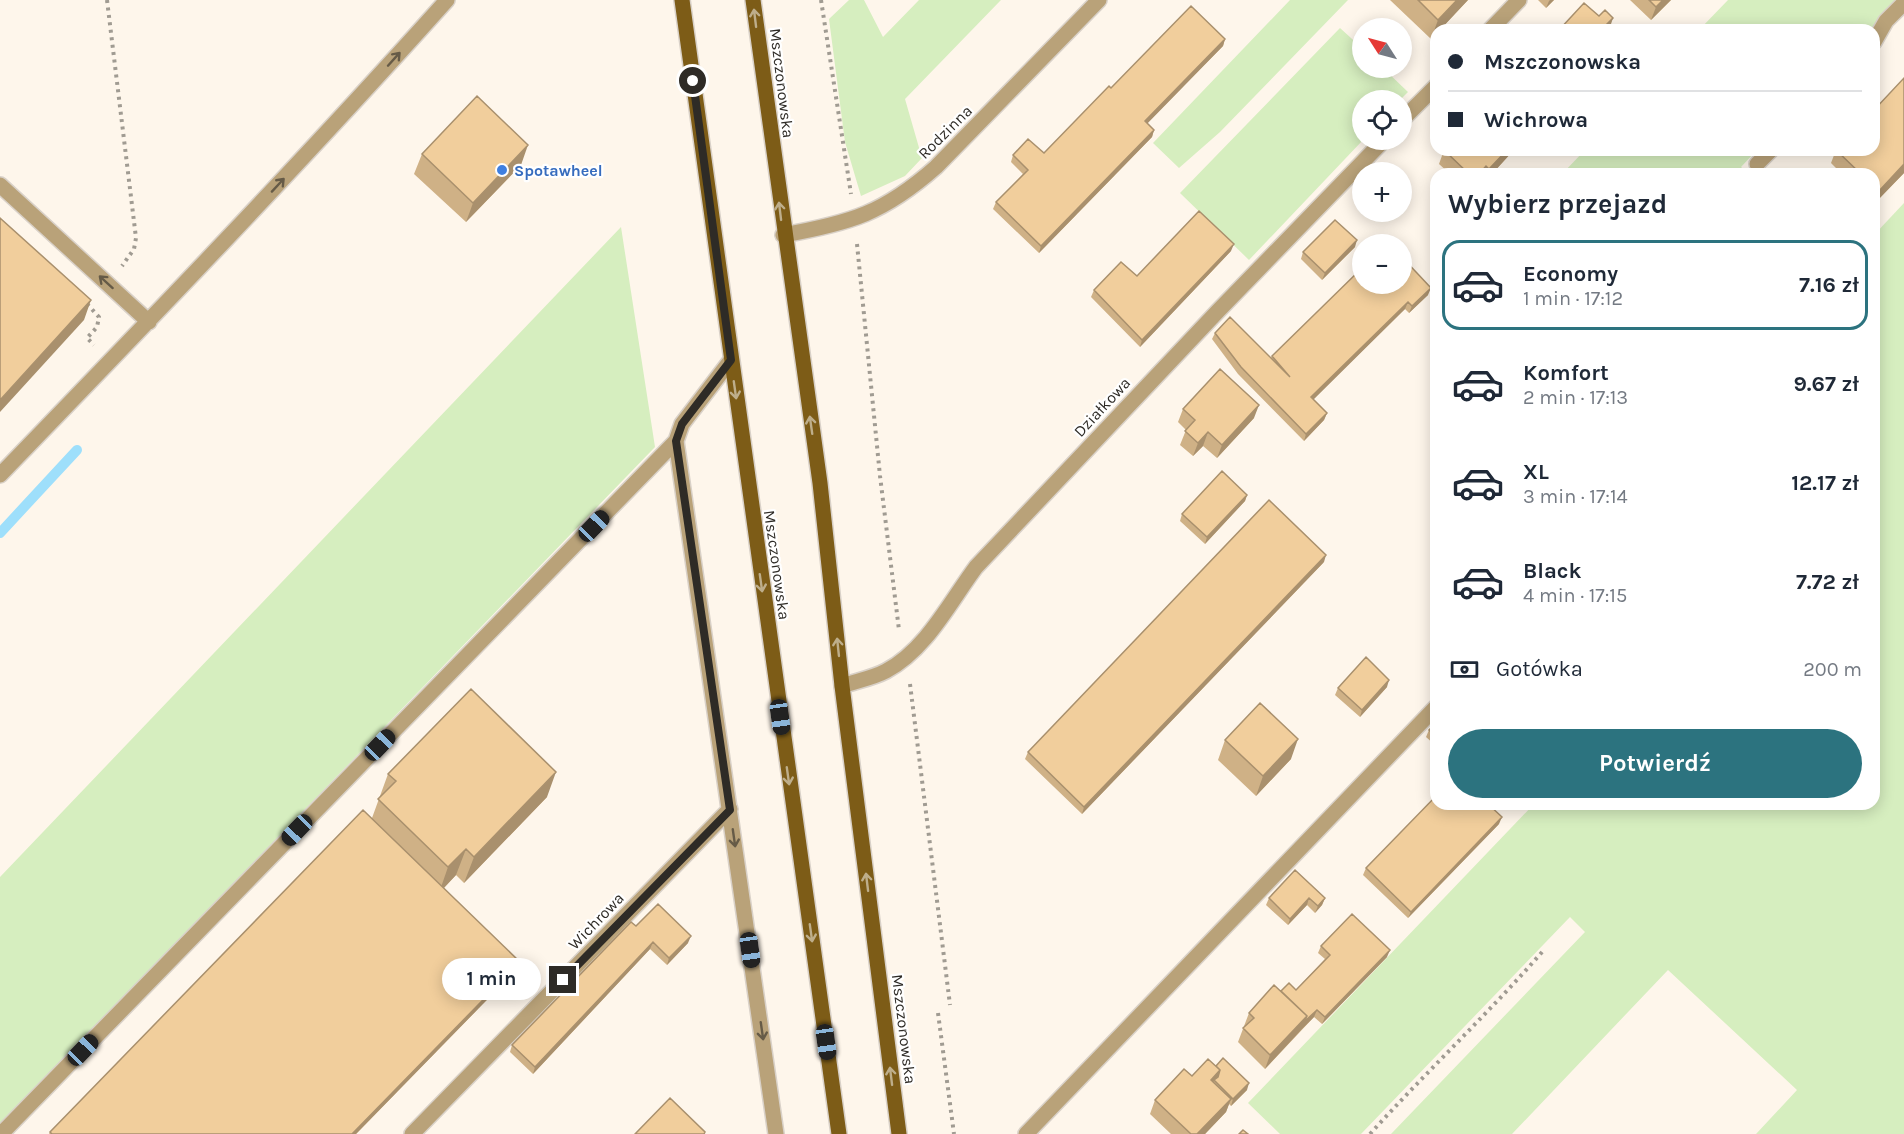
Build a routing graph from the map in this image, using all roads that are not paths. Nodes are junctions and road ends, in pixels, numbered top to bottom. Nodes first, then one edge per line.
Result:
1 (447, 0) edge
2 (681, 0) edge
3 (753, 0) edge
4 (1099, 0) edge
5 (1519, 0) edge
6 (1904, 3) edge
7 (1496, 24) edge
8 (1880, 32) edge
9 (1430, 92) edge
10 (1412, 111) edge
11 (1374, 150) edge
12 (1765, 156) edge
13 (1757, 164) dead end
14 (0, 185) edge
15 (783, 235) junction
16 (149, 322) junction
17 (731, 360) junction
18 (676, 441) junction
19 (0, 475) edge
20 (842, 686) junction
21 (1430, 713) edge
22 (730, 810) junction
23 (1, 1134) edge
24 (412, 1134) edge
25 (776, 1134) edge
26 (839, 1134) edge
27 (899, 1134) edge
28 (1026, 1134) edge

16 -> 1 street
2 - 17 main road, Mszczonowska
15 -> 3 main road, Mszczonowska
4 - 15 street, Rodzinna
5 - 7 street
6 - 8 street
9 - 10 street
11 - 20 street, Działkowa
12 - 13 street
16 -> 14 street
20 -> 15 main road, Mszczonowska
16 - 19 street
17 - 18 street
17 -> 26 main road, Mszczonowska
18 - 22 street
18 - 23 street
27 -> 20 main road, Mszczonowska
21 - 28 street
22 - 24 street, Wichrowa
22 -> 25 street

